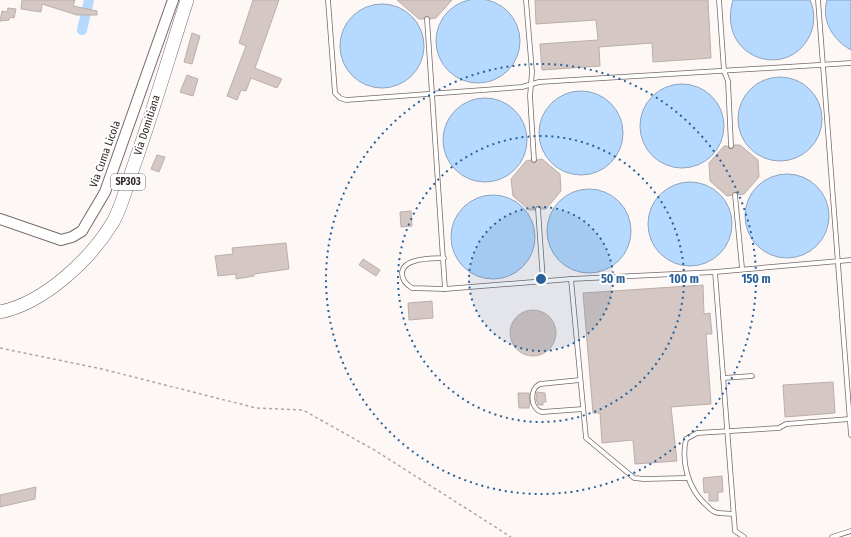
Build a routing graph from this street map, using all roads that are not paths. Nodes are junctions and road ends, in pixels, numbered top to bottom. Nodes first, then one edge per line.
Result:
1 (173, 0) edge
2 (187, 0) edge
3 (328, 0) edge
4 (526, 0) edge
5 (719, 0) edge
6 (818, 0) edge
7 (427, 19) dead end
8 (851, 63) edge
9 (824, 65) junction
10 (724, 71) junction
11 (531, 84) junction
12 (433, 94) junction
13 (732, 146) dead end
14 (534, 160) dead end
15 (735, 195) dead end
16 (538, 209) dead end
17 (0, 219) edge
18 (444, 258) junction
19 (851, 260) edge
20 (838, 261) junction
21 (742, 268) junction
22 (715, 272) junction
23 (571, 279) junction
24 (543, 281) junction
25 (445, 289) junction
26 (0, 312) edge
27 (752, 376) dead end
28 (723, 378) junction
29 (580, 380) junction
30 (583, 409) junction
31 (850, 419) junction
32 (726, 430) junction
33 (851, 435) edge
34 (687, 478) junction
35 (733, 514) junction
36 (851, 532) edge
37 (744, 537) edge
38 (832, 537) edge

1 - 17 street, Via Cuma Licola
2 - 26 main road, Via Domitiana / SP303
3 - 12 lane
4 - 11 lane
5 - 10 lane
6 - 9 lane
7 - 12 lane
8 - 9 lane
9 - 10 lane
9 - 20 lane
10 - 11 lane
10 - 13 lane
11 - 12 lane
11 - 14 lane
12 - 18 lane
15 - 21 lane
16 - 24 lane
18 - 25 lane
18 - 25 lane
19 - 20 lane
20 - 21 lane
20 - 31 lane
21 - 22 lane
22 - 23 lane
22 - 28 lane
23 - 24 lane
23 - 29 lane
24 - 25 lane
27 - 28 lane
28 - 32 lane
29 - 30 lane
29 - 30 lane
30 - 34 lane
31 - 32 lane
31 - 33 lane
32 - 34 lane
32 - 35 lane
34 - 35 lane
35 - 37 lane
36 - 38 lane

